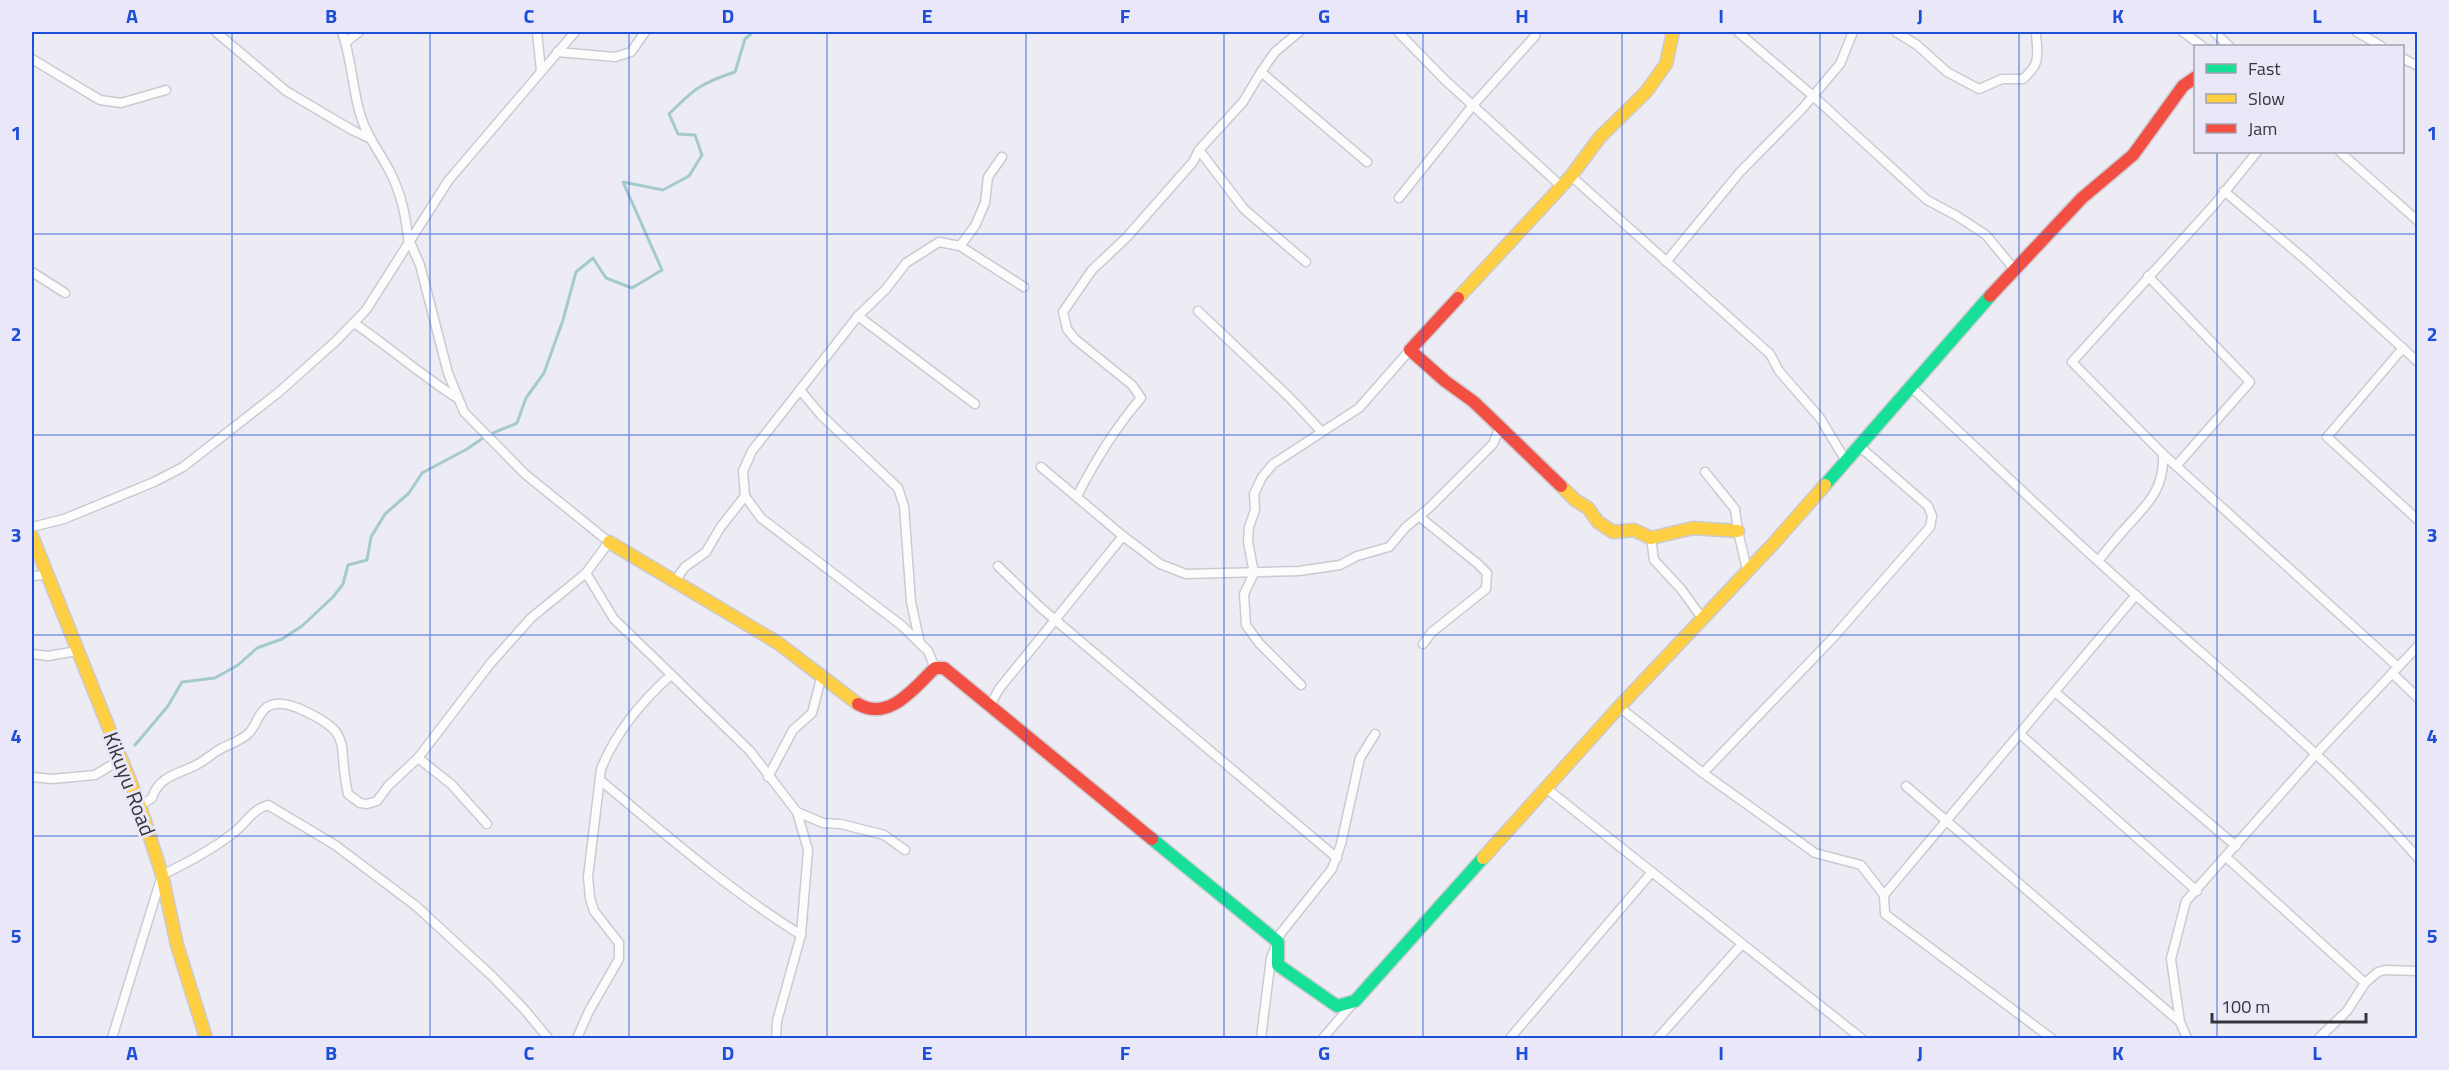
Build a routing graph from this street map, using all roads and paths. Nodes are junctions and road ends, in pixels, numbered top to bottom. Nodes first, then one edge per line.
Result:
1 (216, 32) edge
2 (342, 32) edge
3 (359, 32) edge
4 (537, 32) edge
5 (575, 32) edge
6 (645, 32) edge
7 (1299, 32) edge
8 (1398, 32) edge
9 (1536, 32) edge
10 (1673, 32) edge
11 (1738, 32) edge
12 (1852, 32) edge
13 (1896, 32) edge
14 (2036, 32) edge
15 (2183, 32) edge
16 (2214, 32) edge
17 (2356, 32) edge
18 (346, 42) junction
19 (2201, 45) edge
20 (2228, 45) edge
21 (2374, 45) edge
22 (557, 52) junction
23 (32, 59) edge
24 (2404, 59) edge
25 (2418, 66) edge
26 (541, 71) junction
27 (1261, 72) junction
28 (2194, 78) edge
29 (166, 90) dead end
30 (1812, 95) junction
31 (1474, 104) junction
32 (369, 138) junction
33 (1199, 150) junction
34 (2256, 153) edge
35 (2341, 153) edge
36 (1002, 157) dead end
37 (1367, 162) dead end
38 (1571, 176) junction
39 (1561, 186) junction
40 (2224, 191) junction
41 (1399, 198) dead end
42 (2418, 221) edge
43 (410, 243) junction
44 (960, 246) junction
45 (1306, 262) dead end
46 (1666, 262) junction
47 (2014, 269) junction
48 (32, 272) edge
49 (2148, 276) junction
50 (1024, 287) dead end
51 (65, 293) dead end
52 (1198, 311) dead end
53 (858, 316) junction
54 (354, 323) junction
55 (2403, 348) junction
56 (1410, 350) junction
57 (2418, 362) edge
58 (1911, 387) junction
59 (800, 390) junction
60 (458, 399) junction
61 (975, 404) dead end
62 (1500, 427) junction
63 (1322, 432) junction
64 (1859, 446) junction
65 (2163, 454) junction
66 (1846, 461) junction
67 (2176, 466) junction
68 (1041, 467) dead end
69 (1705, 472) dead end
70 (745, 496) junction
71 (1077, 496) junction
72 (1420, 517) junction
73 (2418, 520) edge
74 (32, 526) edge
75 (1738, 531) junction
76 (32, 536) edge
77 (1123, 536) junction
78 (1651, 538) junction
79 (609, 542) junction
80 (2098, 561) junction
81 (998, 566) dead end
82 (1747, 570) junction
83 (586, 573) junction
84 (1254, 573) junction
85 (46, 575) junction
86 (32, 576) edge
87 (675, 581) junction
88 (2136, 596) junction
89 (1054, 618) junction
90 (1702, 618) junction
91 (920, 643) junction
92 (1423, 644) dead end
93 (2418, 646) edge
94 (77, 651) junction
95 (32, 654) edge
96 (935, 668) junction
97 (2395, 670) junction
98 (671, 675) junction
99 (822, 675) junction
100 (1301, 685) dead end
101 (2055, 692) junction
102 (2418, 698) edge
103 (990, 706) junction
104 (1619, 707) junction
105 (1375, 734) dead end
106 (2020, 734) junction
107 (2316, 754) junction
108 (418, 758) junction
109 (120, 760) junction
110 (1704, 773) junction
111 (32, 777) edge
112 (768, 777) junction
113 (600, 780) junction
114 (1906, 786) dead end
115 (1546, 788) junction
116 (140, 806) junction
117 (797, 812) junction
118 (1948, 821) junction
119 (488, 824) dead end
120 (2236, 846) junction
121 (905, 850) dead end
122 (2226, 857) junction
123 (1337, 858) junction
124 (2418, 858) edge
125 (1652, 872) junction
126 (162, 875) junction
127 (2197, 891) junction
128 (1884, 895) junction
129 (801, 935) junction
130 (1278, 942) junction
131 (1742, 944) junction
132 (2418, 971) edge
133 (2365, 983) junction
134 (1355, 1001) junction
135 (2180, 1022) junction
136 (112, 1038) edge
137 (206, 1038) edge
138 (548, 1038) edge
139 (577, 1038) edge
140 (776, 1038) edge
141 (1261, 1038) edge
142 (1323, 1038) edge
143 (1510, 1038) edge
144 (1658, 1038) edge
145 (1861, 1038) edge
146 (2051, 1038) edge
147 (2187, 1038) edge
148 (2319, 1038) edge

1 - 32 street
2 - 18 street
3 - 18 street
4 - 26 street
5 - 22 street
6 - 22 street
7 - 27 street
8 - 31 street
9 - 31 street
10 - 38 street
11 - 30 street
12 - 30 street
13 - 14 street
15 - 19 street
16 - 20 street
17 - 21 street
18 - 32 street
22 - 26 street
23 - 29 street
24 - 25 street
26 - 43 street
27 - 33 street
27 - 37 street
28 - 47 street
30 - 46 street
30 - 47 street
31 - 39 street
31 - 41 street
32 - 43 street
33 - 45 street
33 - 71 street
34 - 40 street
35 - 42 street
36 - 44 street
38 - 39 street
38 - 46 street
39 - 56 street
40 - 49 street
40 - 55 street
43 - 54 street
43 - 60 street
44 - 50 street
44 - 53 street
46 - 66 street
47 - 58 street
48 - 51 street
49 - 65 street
49 - 67 street
52 - 63 street
53 - 59 street
53 - 61 street
54 - 60 street
54 - 74 street
55 - 57 street
55 - 73 street
56 - 62 street
56 - 63 street
58 - 64 street
58 - 80 street
59 - 70 street
59 - 91 street
60 - 79 street
62 - 72 street
62 - 78 street
63 - 84 street
64 - 66 street
64 - 110 street
65 - 67 street
65 - 80 street
66 - 82 street
67 - 97 street
68 - 71 street
69 - 75 street
70 - 87 street
70 - 91 street
71 - 77 street
72 - 84 street
72 - 92 street
75 - 78 street
75 - 82 street
76 - 85 street, Kikuyu Road
77 - 84 street
77 - 89 street
78 - 90 street
79 - 83 street
79 - 87 street
80 - 88 street
81 - 89 street
82 - 90 street
83 - 98 street
83 - 108 street
84 - 100 street
85 - 86 street
85 - 94 street, Kikuyu Road
87 - 99 street
88 - 101 street
88 - 107 street
89 - 103 street
89 - 123 street
90 - 104 street
91 - 96 street
93 - 97 street
94 - 95 street
94 - 109 street, Kikuyu Road
96 - 99 street
96 - 103 street
97 - 102 street
97 - 107 street
98 - 112 street
98 - 113 street
99 - 112 street
101 - 106 street
101 - 120 street
103 - 130 street
104 - 110 street
104 - 115 street
105 - 123 street
106 - 118 street
106 - 127 street
107 - 120 street
107 - 124 street
108 - 116 street
108 - 119 street
109 - 111 street
109 - 116 street, Kikuyu Road
110 - 128 street
112 - 117 street
113 - 129 street
113 - 139 street
114 - 118 street
115 - 125 street
115 - 134 street
116 - 126 street, Kikuyu Road
117 - 121 street
117 - 129 street
118 - 128 street
118 - 135 street
120 - 122 street
122 - 127 street
122 - 133 street
123 - 130 street
125 - 131 street
125 - 143 street
126 - 136 street
126 - 137 street, Kikuyu Road
126 - 138 street
127 - 135 street
128 - 146 street
129 - 140 street
130 - 134 street
130 - 141 street
131 - 144 street
131 - 145 street
132 - 133 street
133 - 148 street
134 - 142 street
135 - 147 street

